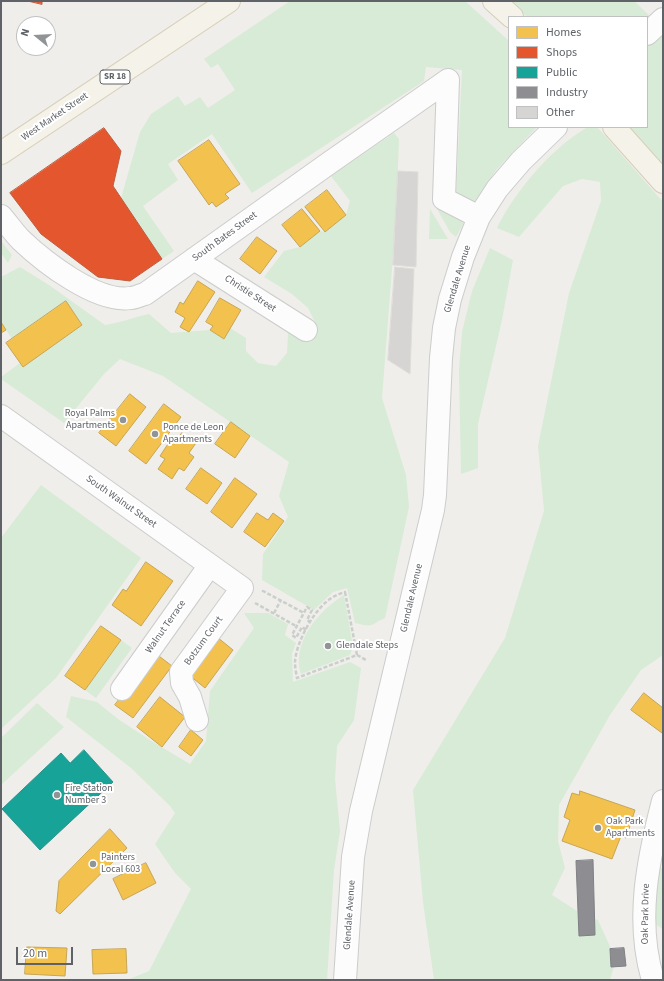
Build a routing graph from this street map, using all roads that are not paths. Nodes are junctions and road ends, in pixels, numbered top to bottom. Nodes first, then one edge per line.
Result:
1 (494, 1) edge
2 (221, 3) edge
3 (511, 16) edge
4 (663, 19) edge
5 (648, 33) edge
6 (555, 128) edge
7 (615, 128) edge
8 (1, 153) edge
9 (663, 182) edge
10 (1, 216) edge
11 (479, 217) junction
12 (194, 259) junction
13 (306, 330) dead end
14 (1, 416) edge
15 (210, 565) junction
16 (249, 596) joint
17 (122, 689) dead end
18 (197, 720) dead end
19 (663, 801) edge
20 (345, 980) edge
21 (653, 980) edge

1 - 3 main road
2 - 8 main road, West Market Street / SR 18
4 - 5 street
6 - 11 street, Glendale Avenue
7 - 9 main road
10 - 12 street, South Bates Street
11 - 12 street, South Bates Street
11 - 20 street, Glendale Avenue
12 - 13 street, Christie Street
14 - 15 street, South Walnut Street
15 - 16 street, South Walnut Street
15 - 17 street, Walnut Terrace
16 - 18 street, Botzum Court
19 - 21 street, Oak Park Drive

